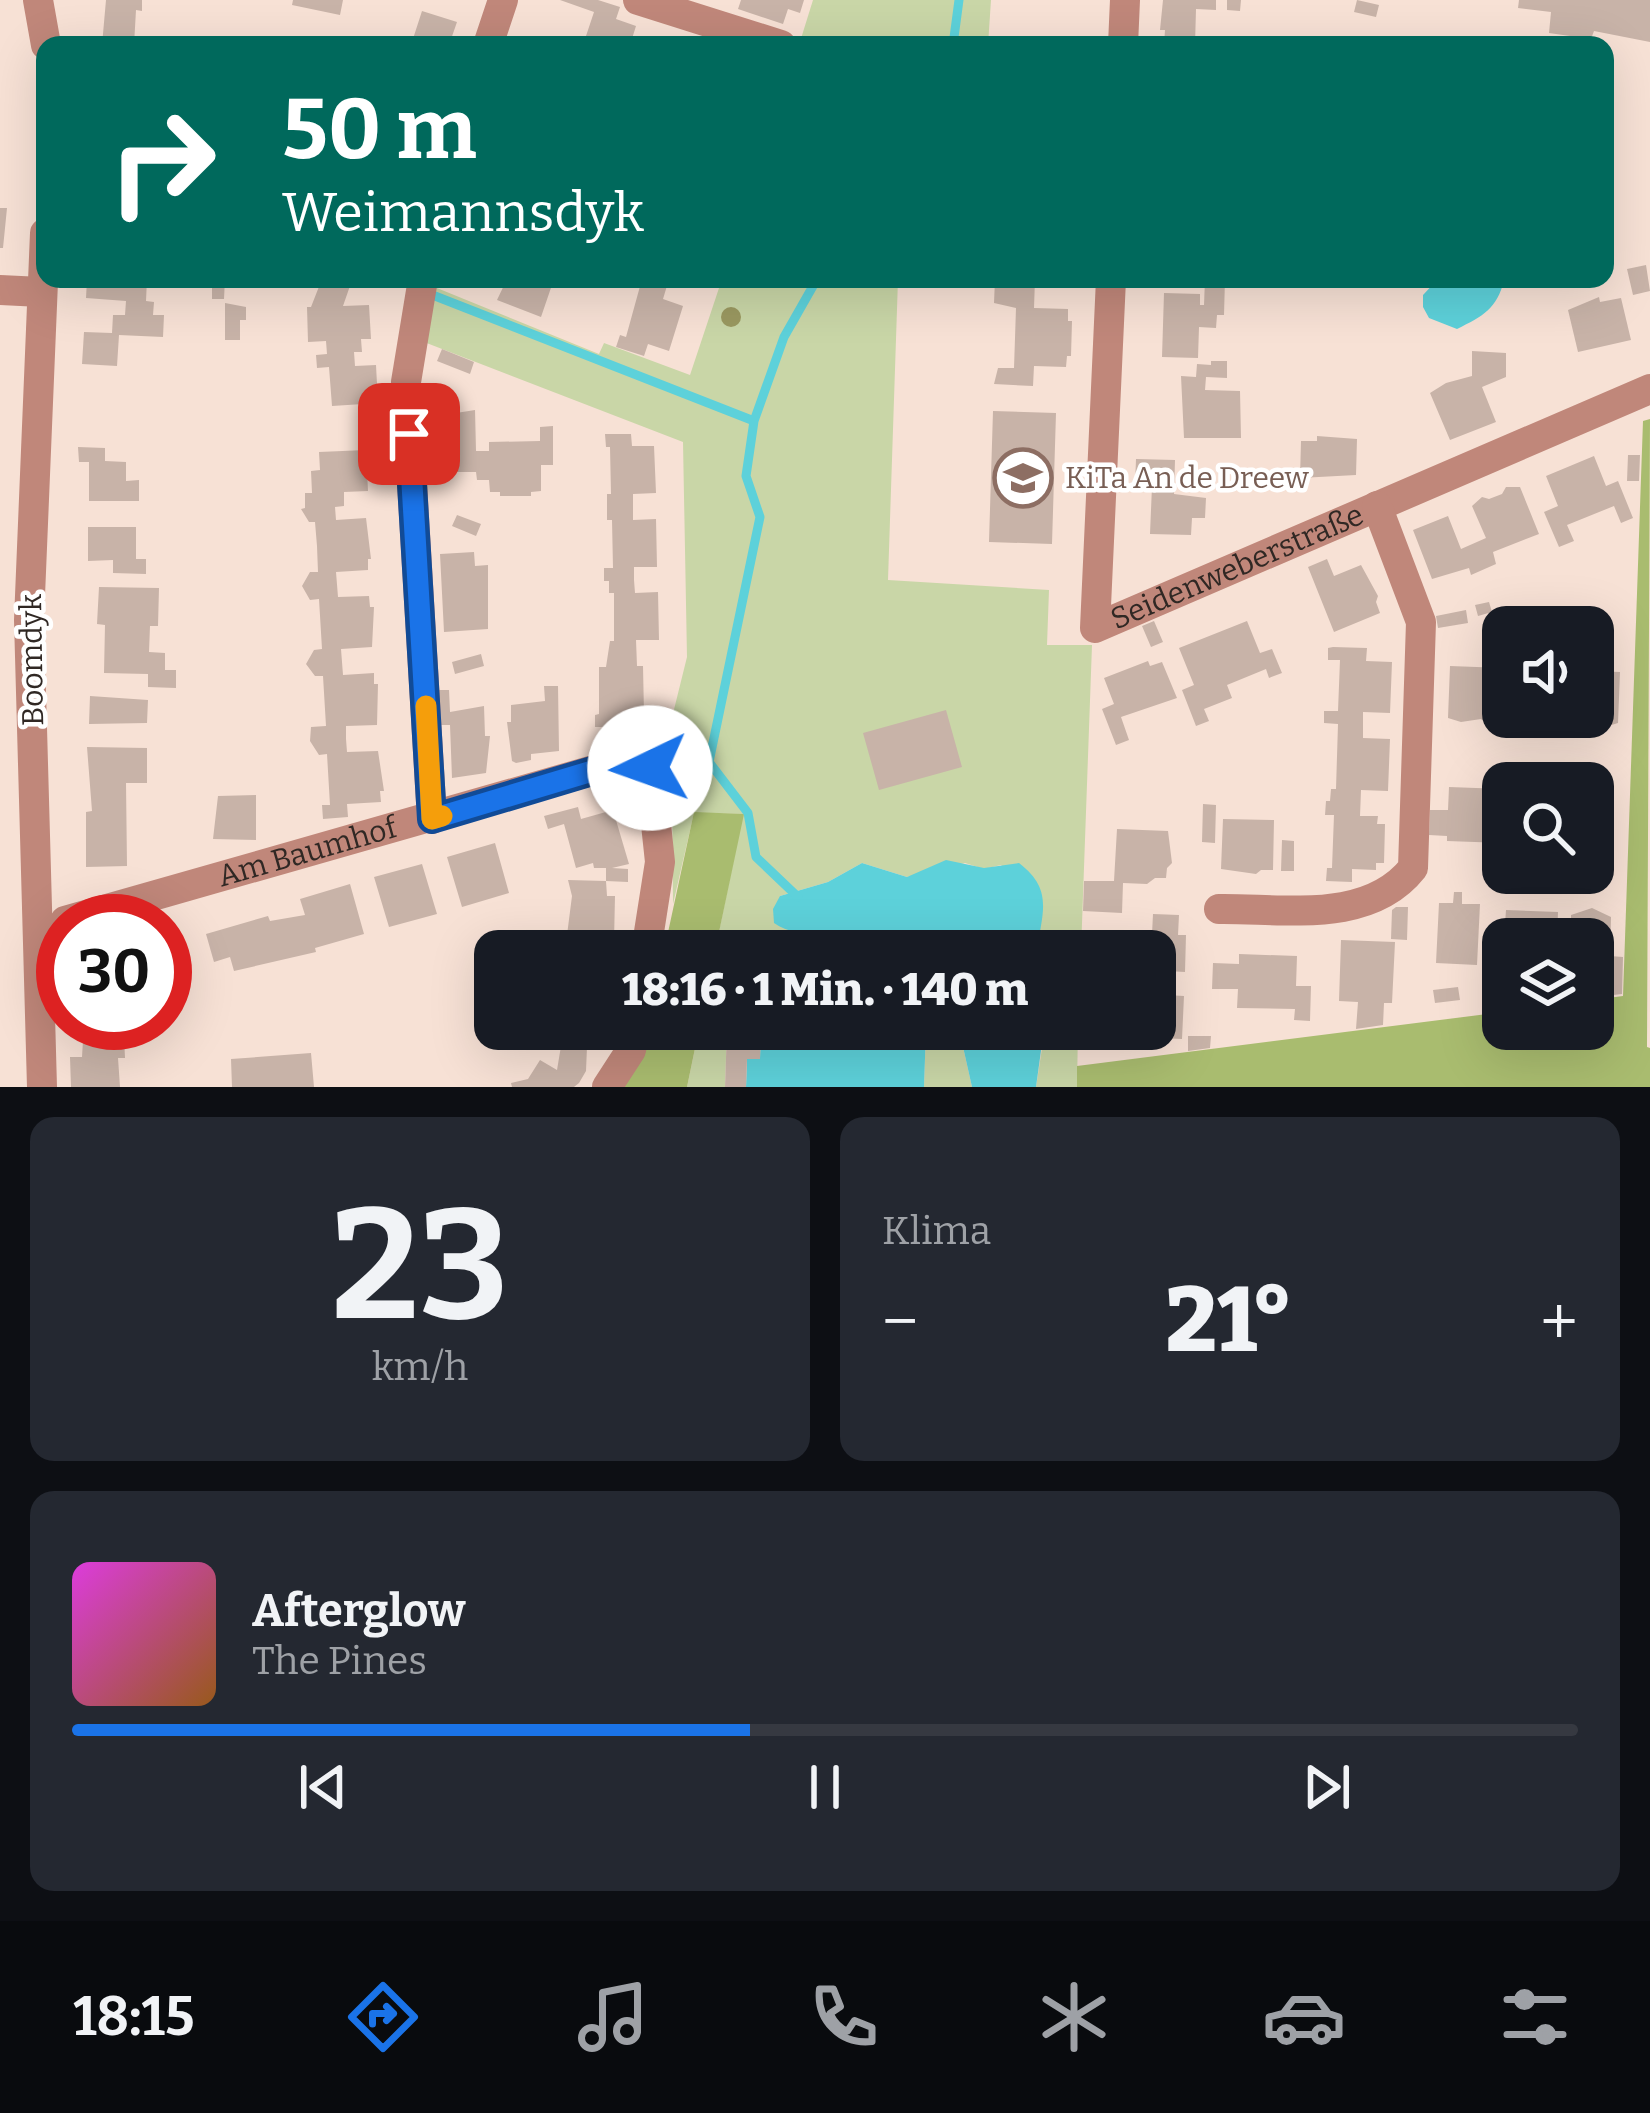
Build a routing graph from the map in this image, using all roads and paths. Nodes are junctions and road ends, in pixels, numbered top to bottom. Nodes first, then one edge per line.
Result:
1 (38, 0) edge
2 (503, 0) edge
3 (638, 0) edge
4 (1125, 0) edge
5 (44, 36) edge
6 (491, 36) edge
7 (752, 36) edge
8 (1123, 36) edge
9 (41, 288) edge
10 (422, 288) edge
11 (1111, 288) edge
12 (0, 290) edge
13 (41, 292) junction
14 (1650, 389) edge
15 (1377, 506) junction
16 (432, 819) junction
17 (52, 894) edge
18 (163, 894) edge
19 (1220, 909) dead end
20 (649, 930) edge
21 (45, 1050) edge
22 (632, 1050) edge
23 (42, 1087) edge
24 (608, 1087) edge

1 - 5 street
2 - 6 street
3 - 7 street
4 - 8 street
9 - 13 street, Boomdyk
10 - 16 street
11 - 15 street, Seidenweberstraße
12 - 13 street
13 - 17 street, Boomdyk
14 - 15 street, Seidenweberstraße
15 - 19 street, Seidenweberstraße
16 - 18 street, Am Baumhof
16 - 20 street, Am Baumhof
21 - 23 street, Boomdyk
22 - 24 street

